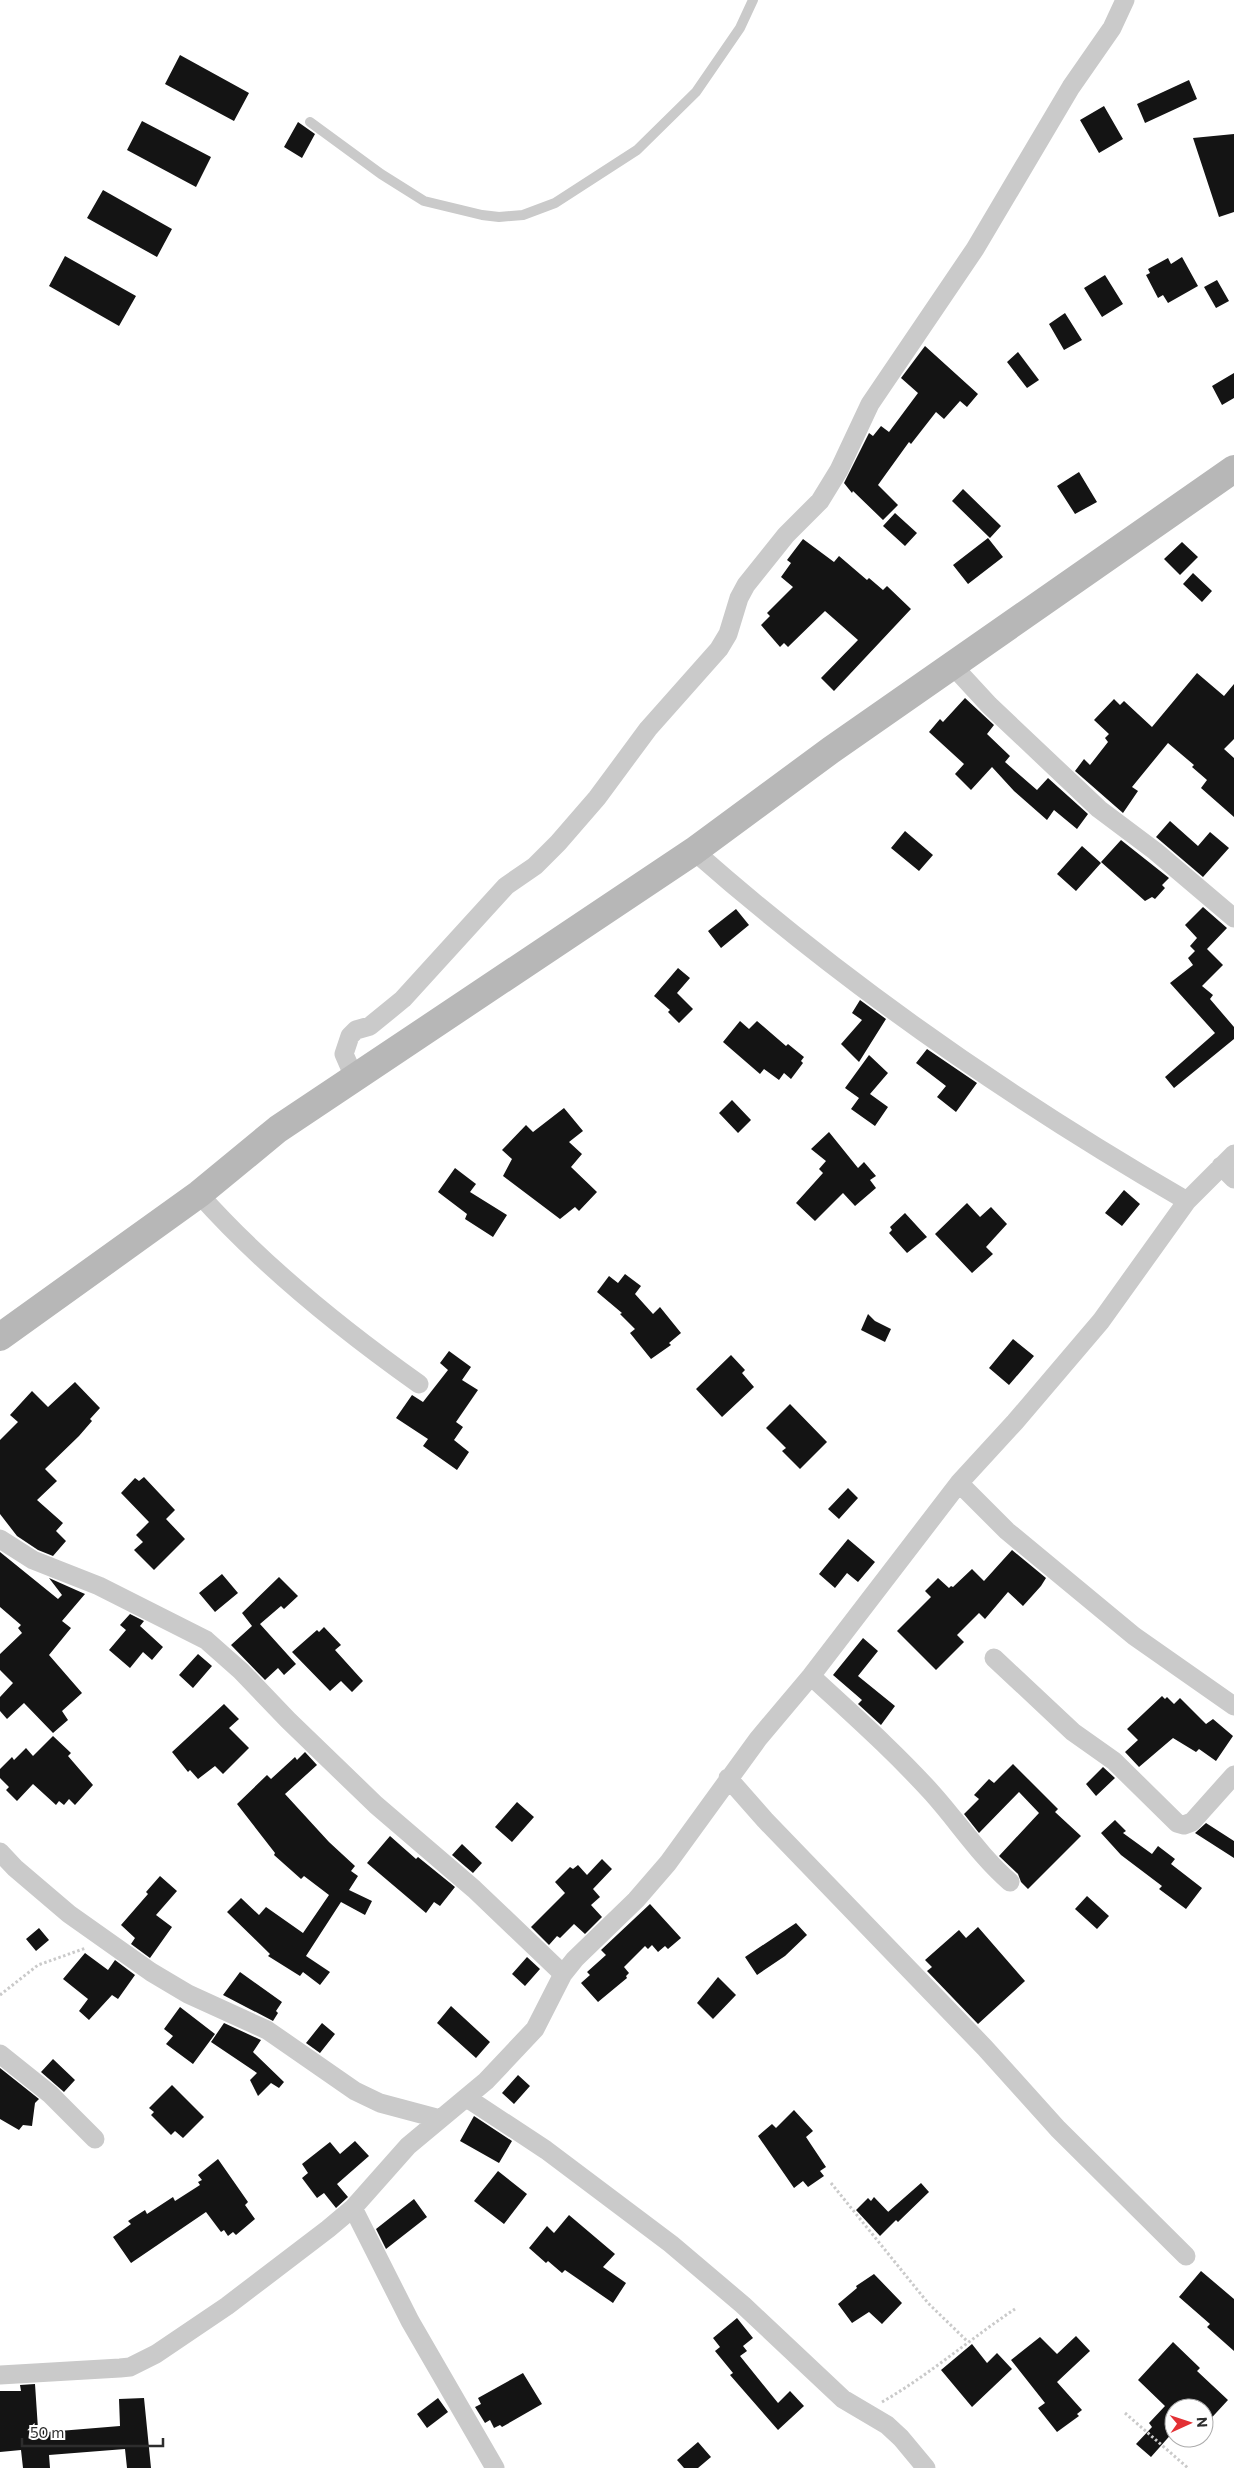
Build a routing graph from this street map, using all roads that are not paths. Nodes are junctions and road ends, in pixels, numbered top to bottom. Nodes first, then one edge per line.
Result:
1 (753, 0) edge
2 (1125, 0) edge
3 (310, 122) dead end
4 (1234, 469) edge
5 (953, 666) junction
6 (694, 851) junction
7 (1234, 918) edge
8 (354, 1077) junction
9 (1230, 1166) edge
10 (199, 1194) junction
11 (1187, 1201) junction
12 (0, 1338) edge
13 (419, 1384) dead end
14 (959, 1483) junction
15 (0, 1539) edge
16 (994, 1658) dead end
17 (811, 1676) junction
18 (1234, 1706) edge
19 (1234, 1775) edge
20 (728, 1778) junction
21 (1228, 1795) edge
22 (0, 1852) edge
23 (1010, 1882) dead end
24 (563, 1974) junction
25 (0, 2054) edge
26 (467, 2098) junction
27 (440, 2119) junction
28 (95, 2139) dead end
29 (353, 2208) junction
30 (1186, 2256) dead end
31 (0, 2375) edge
32 (495, 2468) edge
33 (926, 2468) edge

1 - 3 lane
2 - 8 street
4 - 5 main road
5 - 6 main road
5 - 7 street
6 - 8 main road
6 - 11 street
8 - 10 main road
9 - 11 street
10 - 12 main road
10 - 13 street
11 - 14 street
14 - 17 street
14 - 18 street
15 - 24 street
16 - 21 street
17 - 20 street
17 - 23 street
19 - 21 street
20 - 24 street
20 - 30 street
22 - 27 street
24 - 26 street
25 - 28 street
26 - 27 street
26 - 33 street
27 - 29 street
29 - 31 street
29 - 32 street

